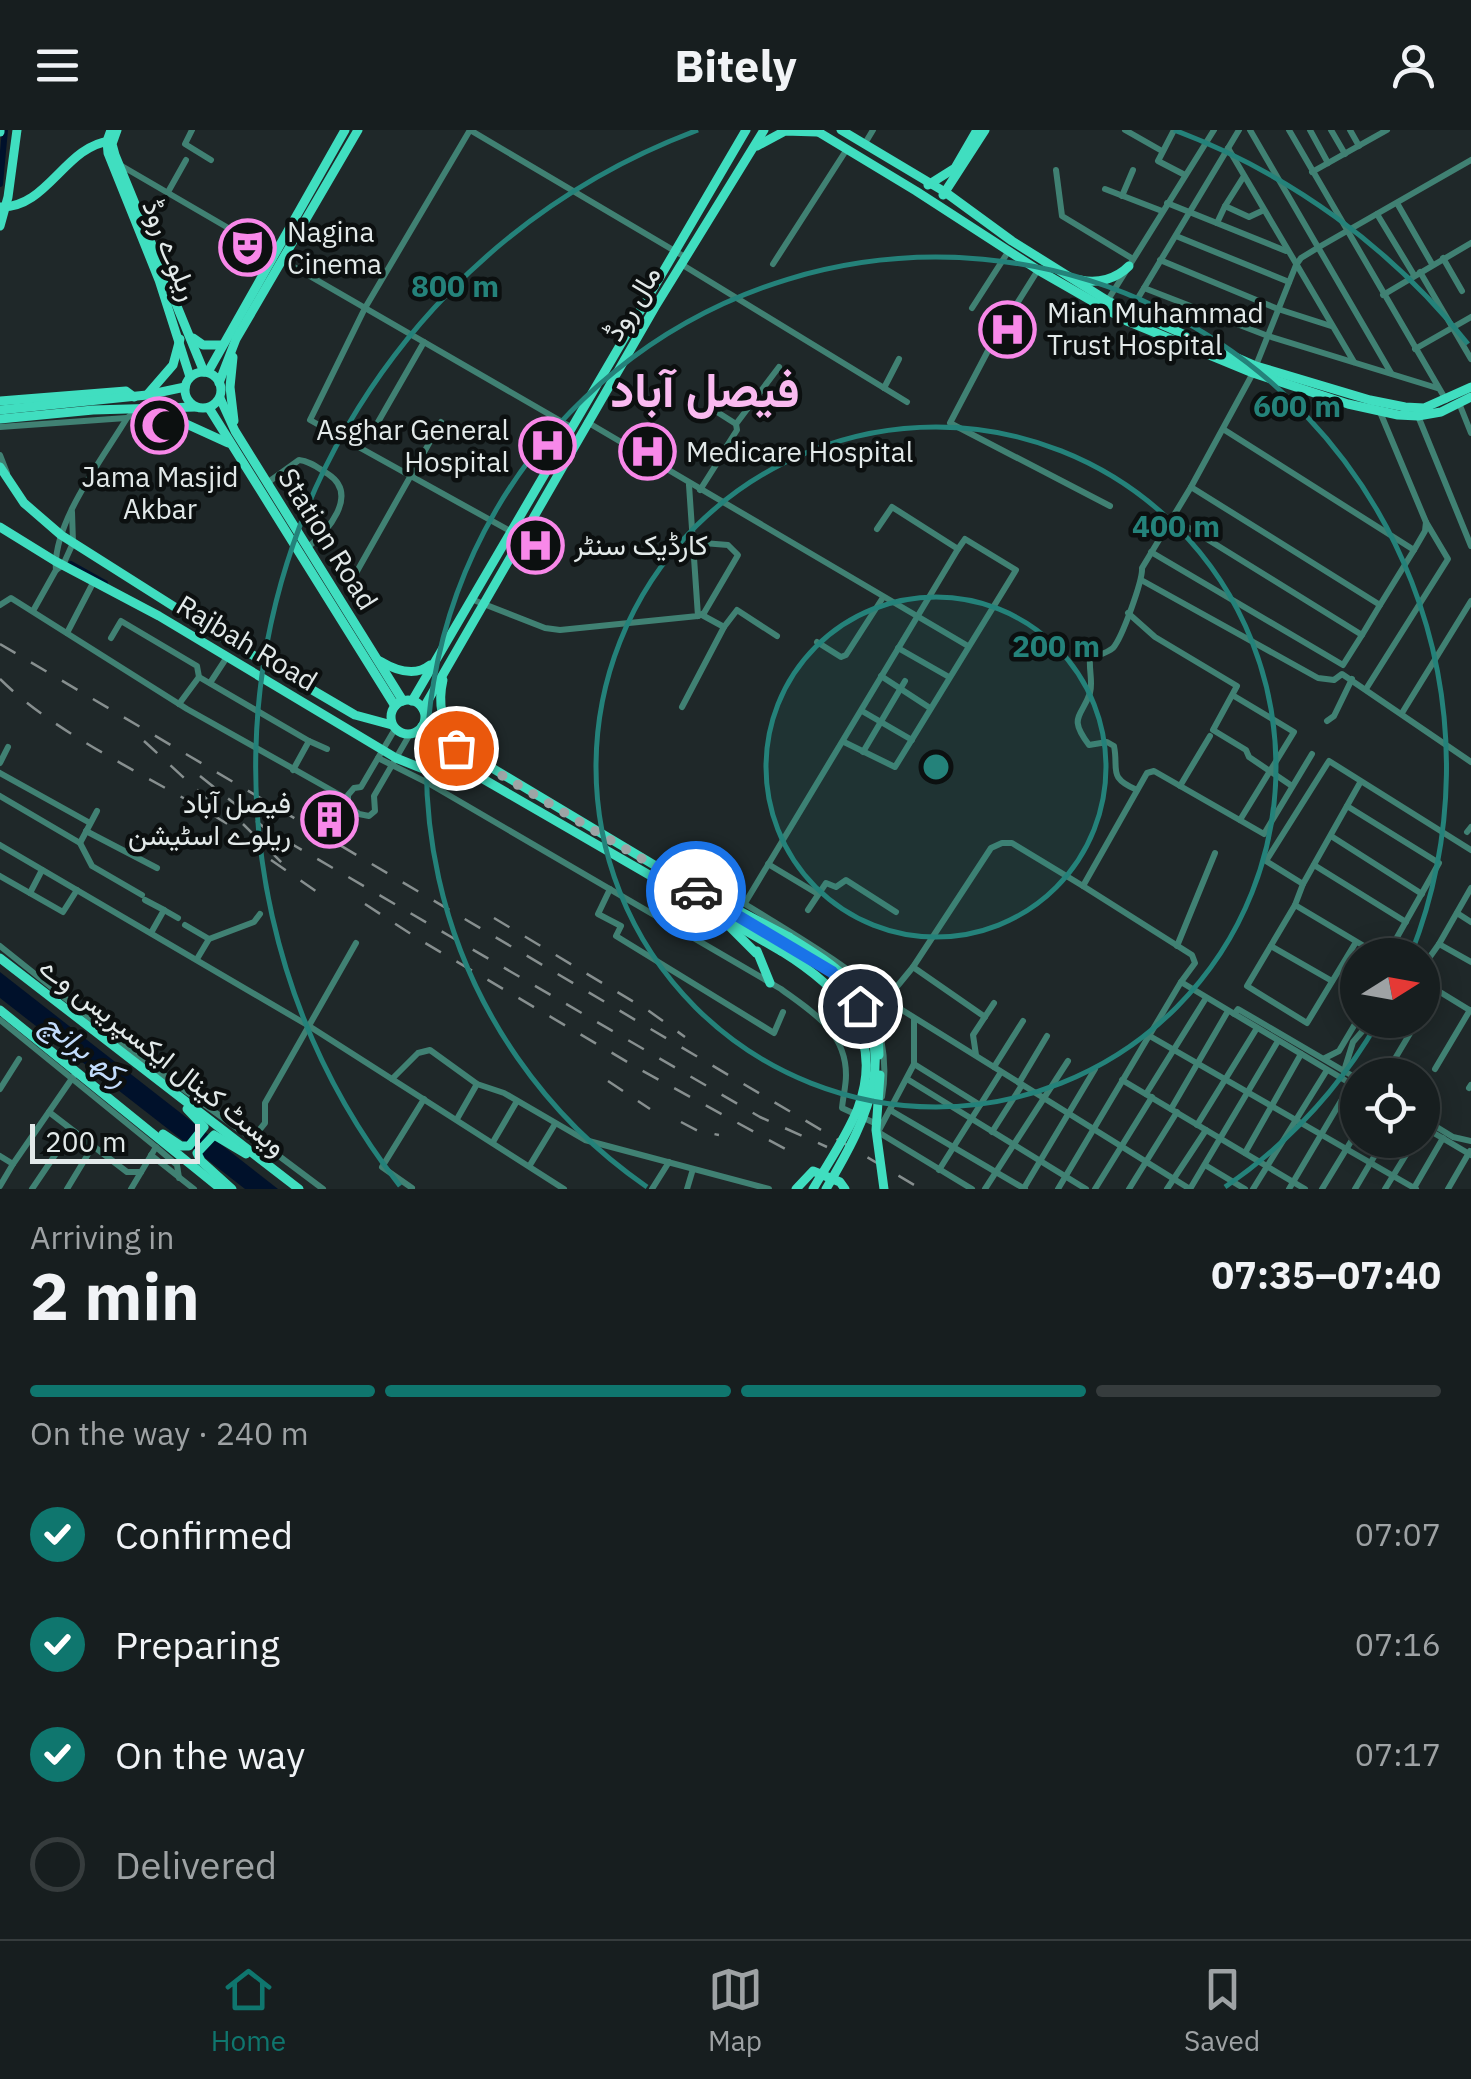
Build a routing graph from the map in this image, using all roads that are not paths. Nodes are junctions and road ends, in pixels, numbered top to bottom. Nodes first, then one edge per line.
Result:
1 (16, 130) edge
2 (192, 130) edge
3 (345, 130) edge
4 (358, 130) edge
5 (470, 130) edge
6 (746, 130) edge
7 (764, 130) edge
8 (840, 130) edge
9 (872, 130) edge
10 (981, 130) edge
11 (1125, 130) edge
12 (1174, 130) edge
13 (1214, 130) edge
14 (1239, 130) edge
15 (1250, 130) edge
16 (1310, 130) edge
17 (1331, 130) edge
18 (1350, 130) edge
19 (1387, 130) edge
20 (817, 131) edge
21 (1291, 131) edge
22 (112, 136) edge
23 (864, 144) junction
24 (1359, 146) junction
25 (1228, 148) junction
26 (847, 149) junction
27 (751, 150) junction
28 (1162, 151) junction
29 (1345, 154) junction
30 (186, 160) dead end
31 (211, 160) dead end
32 (1471, 160) edge
33 (1328, 163) junction
34 (119, 165) junction
35 (962, 168) junction
36 (1056, 170) dead end
37 (1133, 170) dead end
38 (1312, 172) junction
39 (1185, 175) junction
40 (1244, 176) junction
41 (931, 184) junction
42 (1104, 190) dead end
43 (916, 191) junction
44 (168, 192) junction
45 (945, 192) junction
46 (1122, 196) junction
47 (1397, 202) junction
48 (936, 204) junction
49 (1225, 206) junction
50 (2, 207) edge
51 (1164, 207) junction
52 (1264, 210) junction
53 (970, 212) junction
54 (1190, 212) junction
55 (1377, 214) junction
56 (1217, 223) junction
57 (0, 226) edge
58 (1346, 232) junction
59 (1176, 236) junction
60 (1471, 242) edge
61 (1318, 247) junction
62 (673, 250) junction
63 (1008, 252) junction
64 (1288, 252) junction
65 (278, 257) junction
66 (1443, 258) junction
67 (1160, 260) junction
68 (683, 261) junction
69 (1131, 262) junction
70 (774, 264) dead end
71 (1432, 264) junction
72 (1296, 265) junction
73 (1038, 270) junction
74 (1417, 273) junction
75 (1072, 278) junction
76 (1289, 282) junction
77 (1144, 288) junction
78 (1462, 291) dead end
79 (1384, 295) junction
80 (1105, 304) junction
81 (365, 308) junction
82 (972, 308) dead end
83 (1278, 309) junction
84 (1128, 313) junction
85 (1470, 318) edge
86 (1332, 326) junction
87 (1452, 328) junction
88 (184, 335) junction
89 (1268, 336) junction
90 (236, 339) junction
91 (424, 342) junction
92 (220, 346) junction
93 (1415, 350) junction
94 (900, 359) dead end
95 (1471, 359) edge
96 (1354, 362) junction
97 (779, 367) dead end
98 (1254, 370) junction
99 (206, 372) junction
100 (1392, 374) junction
101 (188, 382) junction
102 (220, 383) junction
103 (884, 388) junction
104 (1438, 389) junction
105 (134, 396) junction
106 (147, 396) junction
107 (1468, 397) edge
108 (220, 398) junction
109 (717, 400) dead end
110 (0, 401) edge
111 (1446, 401) junction
112 (907, 402) dead end
113 (1375, 402) junction
114 (93, 406) junction
115 (196, 407) junction
116 (209, 408) junction
117 (138, 409) junction
118 (0, 410) edge
119 (155, 410) junction
120 (1380, 412) junction
121 (577, 416) junction
122 (1418, 416) junction
123 (127, 418) junction
124 (0, 419) edge
125 (441, 422) dead end
126 (588, 423) junction
127 (736, 424) junction
128 (0, 427) edge
129 (571, 427) junction
130 (1224, 429) junction
131 (235, 432) junction
132 (1471, 433) edge
133 (370, 436) dead end
134 (230, 444) junction
135 (0, 455) edge
136 (0, 467) edge
137 (410, 476) junction
138 (11, 483) junction
139 (267, 483) junction
140 (689, 484) junction
141 (1191, 487) junction
142 (700, 490) junction
143 (1110, 506) dead end
144 (72, 511) junction
145 (1173, 518) junction
146 (1426, 522) junction
147 (0, 527) edge
148 (877, 529) dead end
149 (510, 532) junction
150 (60, 535) junction
151 (691, 542) junction
152 (73, 543) junction
153 (1471, 546) edge
154 (306, 548) junction
155 (958, 549) junction
156 (1414, 550) junction
157 (1151, 552) junction
158 (58, 565) junction
159 (94, 581) junction
160 (1143, 581) junction
161 (347, 589) dead end
162 (471, 599) junction
163 (882, 599) junction
164 (1471, 601) edge
165 (483, 604) junction
166 (0, 605) edge
167 (1380, 605) junction
168 (33, 612) junction
169 (1128, 613) junction
170 (700, 615) junction
171 (917, 617) junction
172 (724, 627) junction
173 (66, 633) junction
174 (1362, 635) junction
175 (777, 636) dead end
176 (111, 638) dead end
177 (817, 642) dead end
178 (968, 646) junction
179 (898, 648) junction
180 (374, 656) junction
181 (227, 657) junction
182 (438, 658) junction
183 (261, 659) junction
184 (446, 668) junction
185 (1342, 669) junction
186 (253, 673) junction
187 (881, 676) junction
188 (199, 677) junction
189 (949, 678) junction
190 (1352, 680) junction
191 (210, 683) junction
192 (903, 684) junction
193 (1366, 689) junction
194 (1234, 696) junction
195 (403, 702) junction
196 (179, 704) junction
197 (682, 708) dead end
198 (931, 708) junction
199 (423, 709) junction
200 (862, 711) junction
201 (1402, 714) junction
202 (369, 720) junction
203 (881, 721) junction
204 (1327, 721) dead end
205 (394, 727) junction
206 (416, 731) junction
207 (1210, 736) dead end
208 (359, 737) junction
209 (913, 740) junction
210 (309, 741) junction
211 (844, 742) junction
212 (8, 747) dead end
213 (456, 748) junction
214 (327, 750) dead end
215 (863, 752) junction
216 (380, 754) junction
217 (1312, 754) dead end
218 (394, 761) junction
219 (1471, 762) edge
220 (0, 763) edge
221 (293, 770) junction
222 (1269, 772) junction
223 (0, 773) edge
224 (478, 776) junction
225 (1361, 782) junction
226 (1180, 786) junction
227 (1292, 786) junction
228 (361, 787) junction
229 (1136, 790) junction
230 (0, 796) edge
231 (374, 796) junction
232 (347, 799) junction
233 (1347, 806) junction
234 (97, 811) dead end
235 (1240, 820) junction
236 (88, 827) junction
237 (1331, 836) junction
238 (0, 844) edge
239 (80, 844) junction
240 (1471, 850) edge
241 (1216, 854) dead end
242 (768, 864) junction
243 (1314, 865) junction
244 (157, 868) dead end
245 (42, 870) junction
246 (0, 876) edge
247 (684, 884) junction
248 (1303, 884) junction
249 (1083, 886) junction
250 (1471, 888) edge
251 (610, 889) junction
252 (77, 890) junction
253 (30, 893) junction
254 (818, 894) junction
255 (1422, 894) junction
256 (744, 903) junction
257 (1295, 906) junction
258 (164, 910) junction
259 (808, 910) dead end
260 (715, 911) junction
261 (896, 912) dead end
262 (1456, 913) junction
263 (260, 914) dead end
264 (178, 918) dead end
265 (1406, 922) junction
266 (1471, 922) edge
267 (185, 925) dead end
268 (151, 933) junction
269 (1349, 938) edge
270 (1397, 938) edge
271 (209, 939) junction
272 (762, 940) junction
273 (1440, 942) edge
274 (356, 943) dead end
275 (785, 944) junction
276 (1440, 945) edge
277 (0, 946) edge
278 (1177, 946) junction
279 (1271, 946) junction
280 (756, 953) junction
281 (0, 958) edge
282 (197, 959) junction
283 (1471, 962) edge
284 (913, 967) junction
285 (1340, 968) edge
286 (863, 980) junction
287 (1332, 981) junction
288 (1181, 982) junction
289 (770, 983) junction
290 (896, 988) junction
291 (1440, 992) edge
292 (1206, 998) junction
293 (886, 1000) junction
294 (994, 1003) dead end
295 (0, 1010) edge
296 (875, 1010) junction
297 (1471, 1011) edge
298 (784, 1012) dead end
299 (1231, 1013) junction
300 (985, 1017) junction
301 (914, 1018) junction
302 (0, 1020) edge
303 (1023, 1021) dead end
304 (309, 1026) junction
305 (1257, 1028) junction
306 (12, 1029) junction
307 (0, 1034) edge
308 (1148, 1035) junction
309 (1047, 1036) dead end
310 (1347, 1038) edge
311 (1278, 1041) junction
312 (1173, 1050) junction
313 (1301, 1054) junction
314 (976, 1056) junction
315 (1324, 1058) junction
316 (19, 1059) dead end
317 (1440, 1060) edge
318 (1068, 1061) dead end
319 (914, 1064) junction
320 (1198, 1064) junction
321 (136, 1065) junction
322 (1340, 1068) edge
323 (1095, 1069) dead end
324 (998, 1070) junction
325 (1328, 1070) junction
326 (1340, 1076) edge
327 (72, 1077) junction
328 (907, 1079) junction
329 (392, 1080) junction
330 (1122, 1080) junction
331 (1225, 1080) junction
332 (477, 1084) junction
333 (1021, 1084) junction
334 (0, 1090) edge
335 (1248, 1092) junction
336 (108, 1096) junction
337 (1149, 1096) junction
338 (424, 1099) junction
339 (1044, 1099) junction
340 (517, 1100) junction
341 (980, 1105) junction
342 (1272, 1106) junction
343 (1340, 1106) edge
344 (890, 1110) junction
345 (1174, 1110) junction
346 (49, 1112) junction
347 (1068, 1114) junction
348 (457, 1119) junction
349 (971, 1120) junction
350 (1296, 1120) junction
351 (556, 1124) junction
352 (877, 1124) junction
353 (1198, 1124) junction
354 (1093, 1129) junction
355 (1440, 1129) edge
356 (72, 1130) junction
357 (1206, 1130) junction
358 (992, 1132) junction
359 (207, 1133) junction
360 (1321, 1134) junction
361 (1440, 1136) edge
362 (1453, 1137) junction
363 (1220, 1138) junction
364 (1443, 1138) junction
365 (252, 1139) junction
366 (1471, 1141) edge
367 (494, 1142) junction
368 (1014, 1144) junction
369 (1340, 1145) edge
370 (93, 1146) junction
371 (156, 1146) junction
372 (1121, 1146) junction
373 (954, 1148) junction
374 (193, 1150) junction
375 (1245, 1153) junction
376 (1470, 1153) edge
377 (151, 1154) junction
378 (0, 1156) edge
379 (1341, 1158) edge
380 (1361, 1158) edge
381 (1373, 1158) edge
382 (1404, 1158) edge
383 (1040, 1161) junction
384 (669, 1162) junction
385 (1146, 1162) junction
386 (1370, 1163) junction
387 (14, 1164) junction
388 (1205, 1164) junction
389 (529, 1166) junction
390 (1268, 1166) junction
391 (694, 1169) junction
392 (939, 1170) junction
393 (141, 1172) junction
394 (996, 1172) junction
395 (204, 1176) junction
396 (1066, 1176) junction
397 (1393, 1176) junction
398 (179, 1178) junction
399 (1174, 1179) junction
400 (799, 1185) edge
401 (1291, 1186) edge
402 (2, 1187) edge
403 (412, 1188) edge
404 (32, 1189) edge
405 (66, 1189) edge
406 (131, 1189) edge
407 (194, 1189) edge
408 (209, 1189) edge
409 (221, 1189) edge
410 (232, 1189) edge
411 (299, 1189) edge
412 (323, 1189) edge
413 (564, 1189) edge
414 (652, 1189) edge
415 (686, 1189) edge
416 (769, 1189) edge
417 (813, 1189) edge
418 (826, 1189) edge
419 (845, 1189) edge
420 (884, 1189) edge
421 (972, 1189) edge
422 (985, 1189) edge
423 (1024, 1189) edge
424 (1058, 1189) edge
425 (1086, 1189) edge
426 (1094, 1189) edge
427 (1129, 1189) edge
428 (1167, 1189) edge
429 (1190, 1189) edge
430 (1244, 1189) edge
431 (1253, 1189) edge
432 (1305, 1189) edge
433 (1322, 1189) edge
434 (1354, 1189) edge
435 (1385, 1189) edge
436 (1414, 1189) edge
437 (1448, 1189) edge

1 - 50 main road
2 - 31 street
3 - 65 main road
4 - 65 main road
5 - 62 street
5 - 81 street
6 - 62 main road, مال روڈ
7 - 27 main road, مال روڈ
8 - 23 main road
9 - 23 street
10 - 35 main road
10 - 41 main road
11 - 28 street
12 - 28 street
13 - 39 street
14 - 25 street
15 - 61 street
16 - 33 street
17 - 29 street
18 - 24 street
19 - 24 street
20 - 26 main road
20 - 27 main road
21 - 38 street
22 - 34 main road, ریلوے روڈ
22 - 50 main road
22 - 88 main road, ریلوے روڈ
23 - 41 main road
24 - 29 street
25 - 40 street
25 - 54 street
26 - 43 main road
26 - 70 street
27 - 68 main road, مال روڈ
28 - 39 street
29 - 33 street
30 - 44 street
32 - 47 street
33 - 38 street
34 - 44 street
34 - 88 main road, ریلوے روڈ
35 - 45 main road
35 - 53 main road
36 - 69 street
37 - 46 street
38 - 58 street
39 - 51 street
40 - 49 street
40 - 52 street
41 - 43 main road
41 - 45 main road
42 - 46 street
43 - 48 main road
44 - 65 street
45 - 48 main road
45 - 53 main road
46 - 51 street
47 - 55 street
47 - 71 street
48 - 63 main road
49 - 52 street
49 - 56 street
50 - 57 main road
51 - 54 street
51 - 69 street
52 - 64 street
53 - 75 main road
54 - 56 street
54 - 59 street
55 - 58 street
55 - 74 street
56 - 64 street
58 - 61 street
58 - 79 street
59 - 67 street
59 - 76 street
60 - 66 street
61 - 72 street
61 - 100 street
62 - 68 street
62 - 121 main road, مال روڈ
63 - 73 main road
63 - 82 street
64 - 72 street
65 - 81 street
65 - 90 main road
65 - 92 main road
66 - 71 street
66 - 78 street
67 - 77 street
67 - 83 street
68 - 103 street
68 - 126 main road, مال روڈ
69 - 75 main road
69 - 80 street
71 - 74 street
72 - 76 street
72 - 86 street
73 - 80 main road
73 - 143 street
74 - 79 street
74 - 87 street
75 - 80 main road
76 - 83 street
77 - 84 street
77 - 89 street
79 - 93 street
80 - 84 main road
80 - 98 main road
81 - 91 street
81 - 137 street
83 - 86 street
83 - 89 street
84 - 98 main road
85 - 87 street
86 - 96 street
87 - 93 street
87 - 95 street
88 - 92 main road
88 - 99 main road
88 - 101 main road, ریلوے روڈ
88 - 106 main road
89 - 96 street
89 - 98 street
90 - 102 main road
90 - 131 main road
91 - 129 street
91 - 133 street
92 - 99 main road
93 - 104 street
94 - 103 street
96 - 100 street
97 - 127 street
98 - 113 main road
98 - 120 main road
98 - 130 street
99 - 101 main road
99 - 102 main road
100 - 104 street
101 - 106 main road
101 - 115 main road
102 - 108 main road
103 - 112 street
104 - 111 street
105 - 106 main road
105 - 110 main road
105 - 114 main road
107 - 111 main road
107 - 122 main road
107 - 132 street
108 - 116 main road
108 - 131 main road, Station Road
109 - 127 street
111 - 113 main road
113 - 120 street
114 - 117 main road
114 - 118 main road
114 - 124 main road
115 - 116 main road
115 - 119 main road
116 - 134 main road, Station Road
117 - 119 main road
117 - 123 street
119 - 134 main road
120 - 122 main road
120 - 146 street
121 - 126 street
121 - 129 main road, مال روڈ
122 - 153 street
123 - 128 street
123 - 144 street
125 - 137 street
126 - 140 street
126 - 165 main road, مال روڈ
127 - 142 street
129 - 149 main road, مال روڈ
130 - 141 street
130 - 156 street
131 - 139 main road, Station Road
134 - 195 main road, Station Road
135 - 138 street
136 - 138 main road, Rajbah Road
137 - 149 street
137 - 161 street
138 - 150 main road, Rajbah Road
139 - 154 main road, Station Road
139 - 154 street
140 - 142 street
140 - 151 street
141 - 145 street
141 - 167 street
142 - 163 street
144 - 150 street
144 - 152 street
145 - 157 street
145 - 174 street
146 - 156 street
146 - 193 street
147 - 158 main road, Rajbah Road
148 - 155 street
149 - 162 main road, مال روڈ
150 - 152 main road, Rajbah Road
150 - 158 street
151 - 170 street
151 - 170 street
152 - 158 street
152 - 183 main road, Rajbah Road
154 - 180 main road, Station Road
155 - 171 street
155 - 178 street
156 - 167 street
157 - 160 street
157 - 185 street
158 - 159 main road, Rajbah Road
158 - 168 street
159 - 173 street
159 - 181 main road, Rajbah Road
160 - 169 street
160 - 185 street
162 - 165 street
162 - 182 main road, مال روڈ
163 - 171 street
163 - 177 street
164 - 201 street
165 - 170 street
165 - 184 main road, مال روڈ
166 - 168 street
167 - 174 street
168 - 173 street
169 - 194 street
169 - 229 street
170 - 172 street
171 - 178 street
171 - 179 street
172 - 175 street
172 - 197 street
173 - 196 street
174 - 185 street
176 - 188 street
178 - 189 street
179 - 187 street
179 - 189 street
180 - 182 main road
180 - 195 main road, Station Road
181 - 186 main road, Rajbah Road
181 - 191 street
182 - 195 main road, مال روڈ
183 - 186 main road
183 - 202 main road, Rajbah Road
184 - 199 main road, مال روڈ
184 - 213 main road
185 - 190 street
186 - 208 main road, Rajbah Road
187 - 192 street
187 - 200 street
188 - 191 street
188 - 196 street
189 - 198 street
190 - 193 street
190 - 204 street
191 - 210 street
192 - 198 street
192 - 203 street
193 - 201 street
194 - 222 street
194 - 222 street
195 - 199 main road
195 - 205 main road
196 - 221 street
198 - 209 street
199 - 206 main road
200 - 203 street
200 - 211 street
201 - 219 street
202 - 205 main road, Rajbah Road
202 - 208 main road
203 - 209 street
203 - 215 street
205 - 206 main road, Rajbah Road
205 - 216 street
206 - 213 main road
206 - 218 street
206 - 224 main road
207 - 226 street
208 - 216 main road, Rajbah Road
209 - 215 street
210 - 214 street
210 - 221 street
211 - 215 street
211 - 242 street
212 - 220 street
213 - 247 main road
216 - 218 main road, Rajbah Road
216 - 228 street
217 - 227 street
218 - 224 main road, Rajbah Road
218 - 231 street
218 - 251 street, Rajbah Road
221 - 232 street
222 - 227 street
222 - 235 street
223 - 236 street
224 - 260 main road
225 - 233 street
225 - 240 street
225 - 248 street
226 - 229 street
226 - 235 street
227 - 235 street
228 - 231 street
228 - 232 street
229 - 249 street
230 - 239 street
231 - 232 street
233 - 237 street
233 - 255 street
234 - 236 street
236 - 239 street
236 - 244 street
237 - 243 street
237 - 255 street
238 - 245 street
239 - 258 street
241 - 278 street
242 - 254 street
242 - 256 street
243 - 248 street
243 - 265 street
245 - 252 street
245 - 253 street
246 - 253 street
247 - 256 street
247 - 275 main road
248 - 257 street
249 - 278 street
249 - 284 street
250 - 262 street
251 - 289 street, Rajbah Road
251 - 298 street
252 - 253 street
252 - 268 street
254 - 259 street
254 - 261 street
255 - 265 street
256 - 286 street
257 - 269 street
257 - 279 street
258 - 264 street
258 - 268 street
260 - 272 main road
260 - 280 main road
262 - 266 street
262 - 273 street
263 - 271 street
265 - 270 street
267 - 271 street
268 - 282 street
271 - 282 street
272 - 275 main road
272 - 280 main road
274 - 304 street
275 - 417 main road, bridge
275 - 418 main road, bridge
275 - 420 main road, bridge
276 - 283 street
277 - 365 street
278 - 288 street
279 - 287 street
279 - 287 street
280 - 289 main road
281 - 321 main road, ویسٹ کینال ایکسپریس وے
282 - 304 street
284 - 290 street
284 - 300 street
285 - 287 street
286 - 290 street
286 - 293 street
286 - 296 street
288 - 292 street
288 - 308 street
289 - 352 street, Rajbah Road
290 - 293 street
291 - 297 street
292 - 299 street
292 - 312 street
293 - 296 street
293 - 301 street
294 - 300 street
295 - 336 main road
296 - 352 street
297 - 317 street
299 - 305 street
299 - 315 street
299 - 320 street
300 - 314 street
301 - 314 street
301 - 319 street
302 - 306 street
303 - 324 street
304 - 329 street
304 - 365 street
305 - 311 street
305 - 331 street
306 - 307 street
306 - 327 street
308 - 312 street
308 - 330 street
309 - 333 street
310 - 315 street
311 - 313 street
311 - 335 street
312 - 320 street
312 - 337 street
313 - 325 street
313 - 342 street
314 - 324 street
315 - 322 street
316 - 334 street
318 - 339 street
319 - 328 street
319 - 341 street
320 - 331 street
320 - 345 street
321 - 359 main road
321 - 411 main road, ویسٹ کینال ایکسپریس وے
323 - 347 street
324 - 333 street
324 - 341 street
325 - 326 street
325 - 350 street
327 - 346 street
327 - 371 street
328 - 344 street
328 - 349 street
329 - 332 street
329 - 338 street
330 - 337 street
330 - 354 street
331 - 335 street
331 - 353 street
332 - 340 street
332 - 348 street
333 - 339 street
333 - 358 street
335 - 342 street
335 - 363 street
336 - 374 main road
336 - 395 main road
337 - 345 street
337 - 372 street
338 - 348 street
338 - 403 street
339 - 347 street
339 - 368 street
340 - 351 street
340 - 367 street
341 - 349 street
342 - 350 street
342 - 375 street
343 - 360 street
344 - 352 street
344 - 373 street
345 - 353 street
345 - 385 street
346 - 356 street
346 - 387 street
347 - 354 street
347 - 383 street
348 - 367 street
349 - 358 street
349 - 373 street
350 - 360 street
350 - 390 street
351 - 384 street
351 - 389 street
352 - 392 street
353 - 357 street
354 - 372 street
354 - 396 street
355 - 362 street
356 - 370 street
356 - 404 street
357 - 363 street
357 - 399 street
358 - 368 street
359 - 374 main road
359 - 411 main road
360 - 369 street
360 - 401 street
361 - 364 street
362 - 366 street
362 - 376 street
363 - 375 street
363 - 388 street
364 - 376 street
364 - 436 street
365 - 412 street
367 - 389 street
368 - 383 street
368 - 394 street
370 - 393 street
370 - 405 street
371 - 377 street
371 - 398 street
372 - 385 street
372 - 426 street
373 - 392 street
373 - 394 street
374 - 410 main road
375 - 390 street
376 - 437 street
377 - 393 street
377 - 398 street
378 - 387 street
379 - 433 street
380 - 386 street
381 - 386 street
382 - 397 street
383 - 396 street
383 - 423 street
384 - 391 street
384 - 414 street
385 - 399 street
385 - 427 street
386 - 397 street
386 - 434 street
387 - 402 street
388 - 429 street
388 - 430 street
389 - 413 street
390 - 401 street
390 - 431 street
391 - 415 street
391 - 416 street
392 - 421 street
393 - 406 street
394 - 422 street
394 - 423 street
395 - 408 street
395 - 409 main road
396 - 424 street
396 - 425 street
397 - 435 street
397 - 436 street
398 - 407 street
399 - 428 street
399 - 429 street
400 - 417 main road
400 - 419 main road
401 - 432 street

